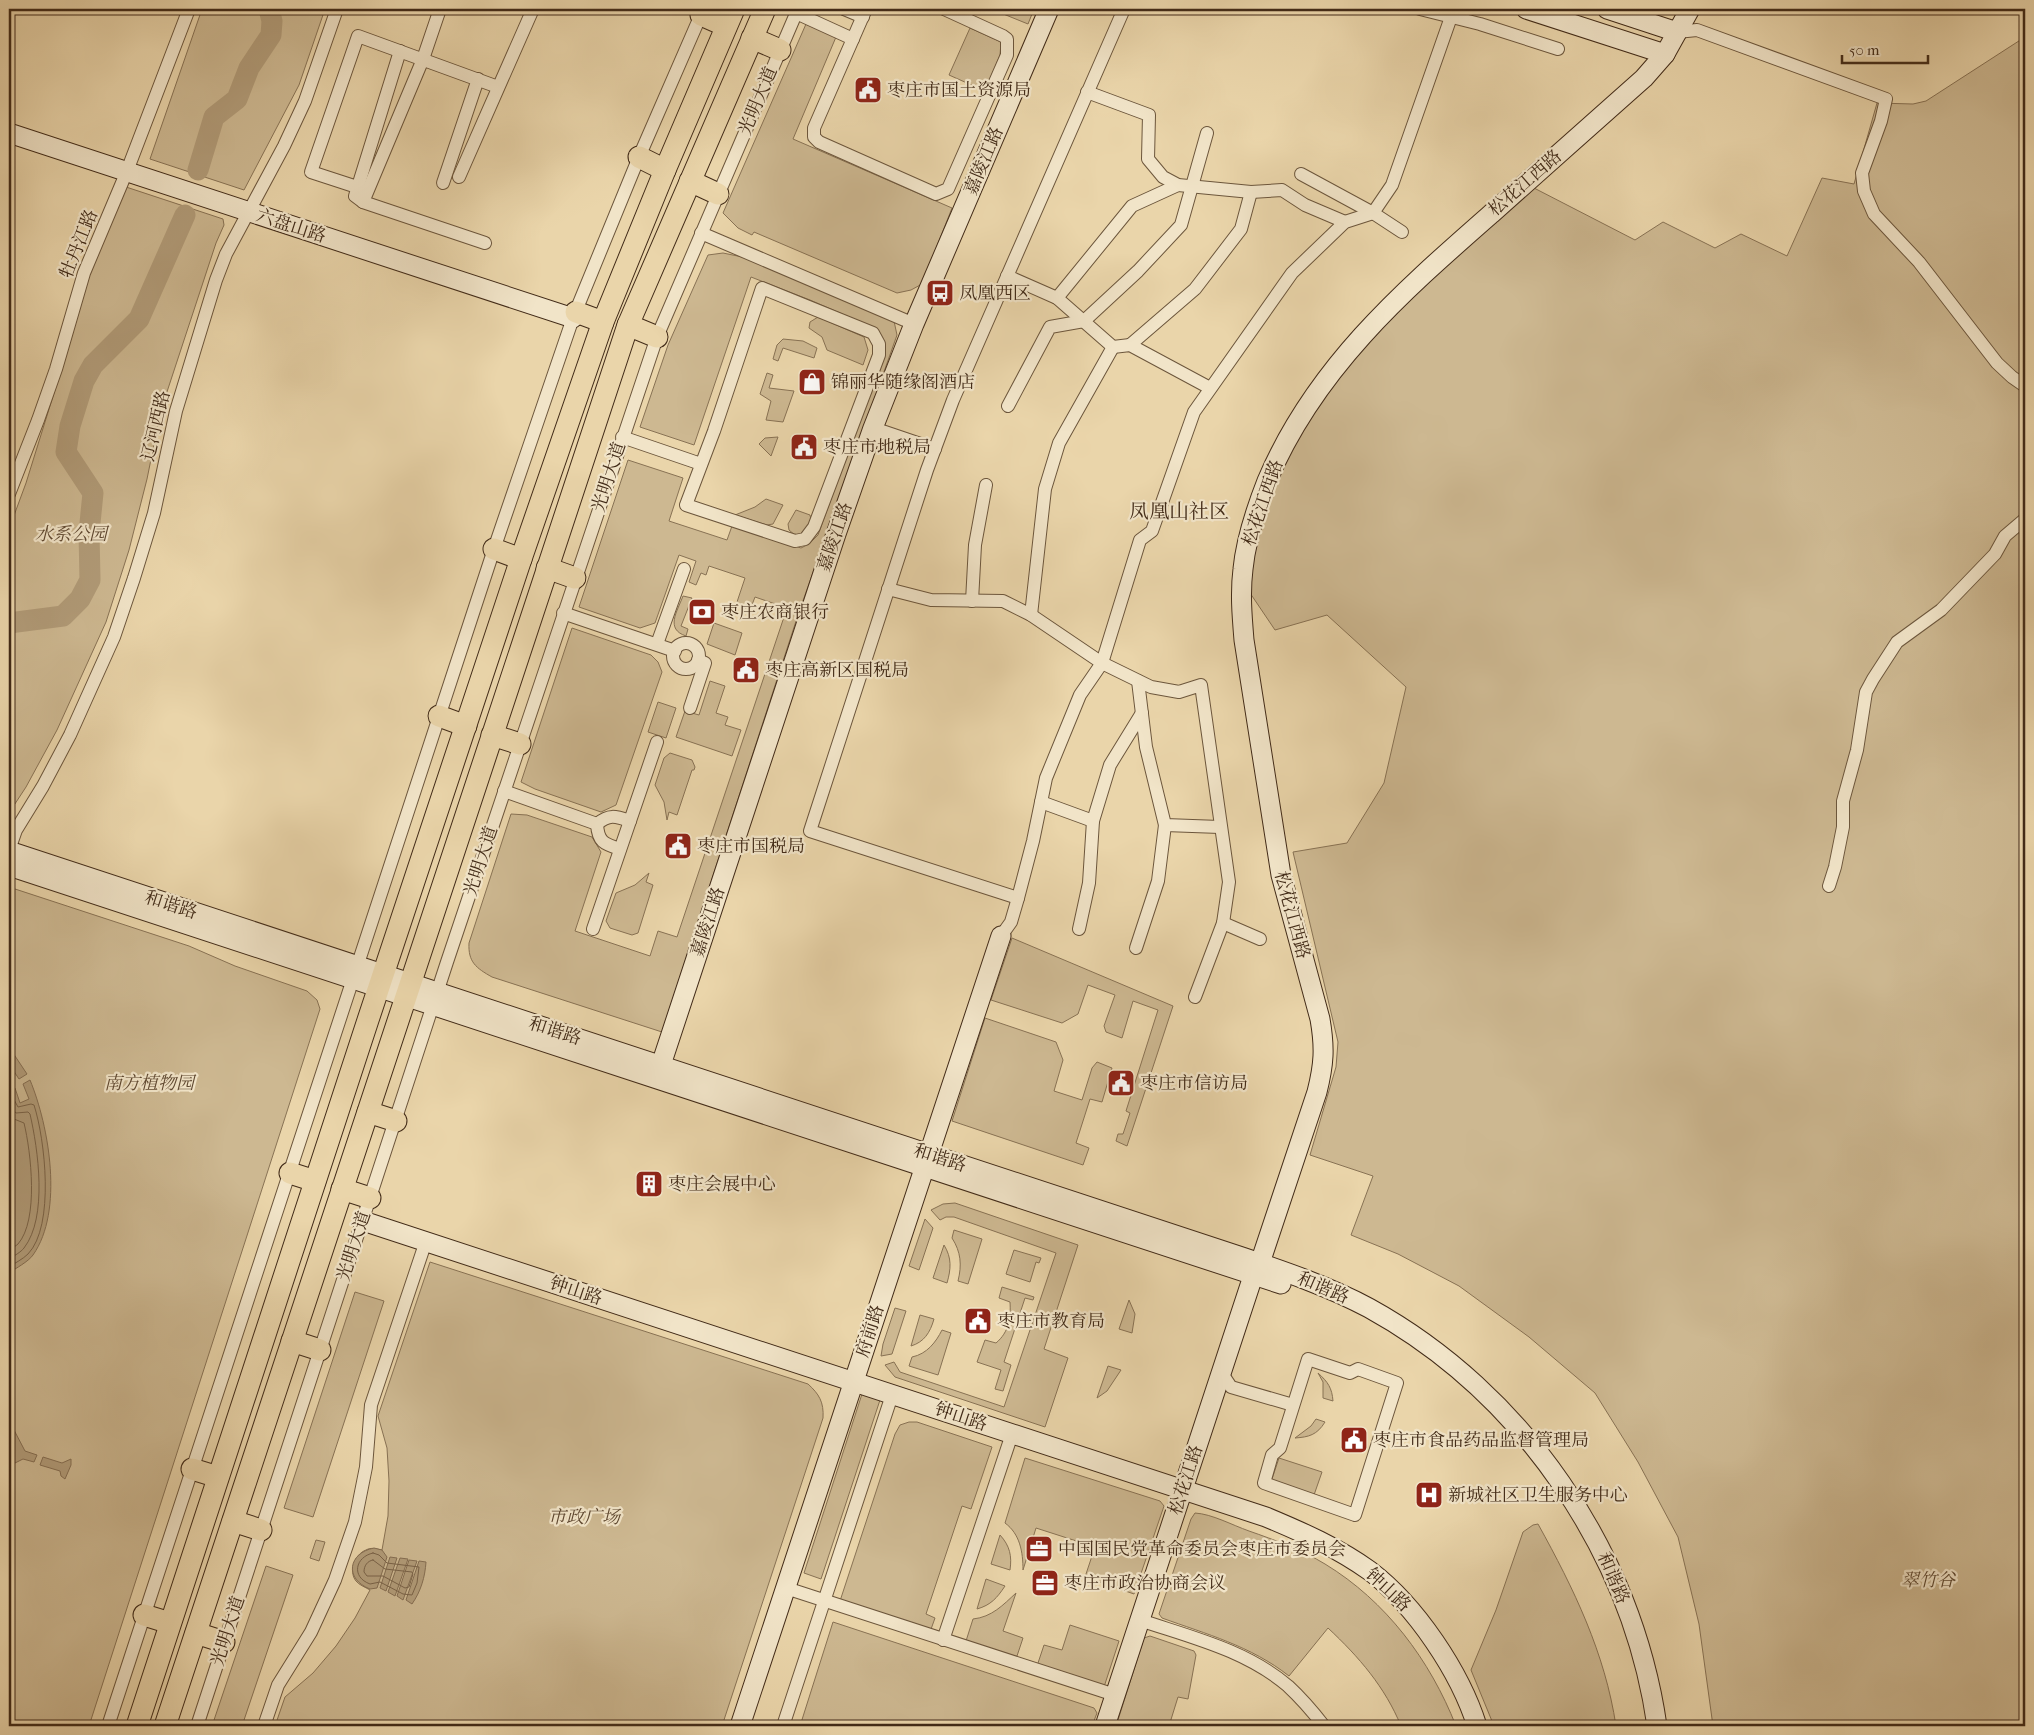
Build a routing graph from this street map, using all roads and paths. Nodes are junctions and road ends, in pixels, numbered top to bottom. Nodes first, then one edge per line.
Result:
1 (189, 9) edge
2 (336, 9) edge
3 (440, 9) edge
4 (533, 9) edge
5 (765, 9) edge
6 (844, 9) edge
7 (944, 9) edge
8 (1048, 9) edge
9 (1124, 9) edge
10 (1420, 9) edge
11 (1526, 9) edge
12 (1607, 9) edge
13 (1690, 9) edge
14 (797, 11) edge
15 (702, 12) edge
16 (864, 13) edge
17 (1451, 17) junction
18 (730, 18) edge
19 (1677, 32) junction
20 (752, 38) junction
21 (853, 38) junction
22 (1558, 49) dead end
23 (780, 50) junction
24 (400, 51) junction
25 (1665, 54) junction
26 (422, 59) junction
27 (478, 80) junction
28 (498, 87) junction
29 (1087, 92) junction
30 (9, 133) edge
31 (1207, 133) dead end
32 (639, 157) junction
33 (665, 170) junction
34 (128, 171) junction
35 (1301, 174) dead end
36 (459, 177) dead end
37 (690, 181) junction
38 (443, 183) dead end
39 (1178, 185) junction
40 (356, 187) junction
41 (1192, 187) junction
42 (1251, 192) junction
43 (718, 194) junction
44 (363, 202) junction
45 (249, 212) junction
46 (1373, 213) junction
47 (1345, 222) junction
48 (1402, 232) dead end
49 (701, 233) junction
50 (485, 243) dead end
51 (1007, 276) junction
52 (1057, 298) junction
53 (574, 315) junction
54 (1084, 321) junction
55 (603, 322) junction
56 (914, 324) junction
57 (628, 325) junction
58 (656, 337) junction
59 (1130, 345) junction
60 (1113, 347) junction
61 (2025, 386) edge
62 (1210, 388) junction
63 (1008, 406) dead end
64 (873, 428) junction
65 (622, 437) junction
66 (935, 449) junction
67 (701, 464) junction
68 (986, 485) dead end
69 (9, 494) edge
70 (2025, 519) edge
71 (494, 549) junction
72 (521, 559) junction
73 (547, 568) junction
74 (684, 569) dead end
75 (575, 578) junction
76 (888, 589) junction
77 (972, 600) junction
78 (563, 613) junction
79 (1031, 615) junction
80 (657, 644) junction
81 (675, 651) junction
82 (698, 660) junction
83 (1102, 663) junction
84 (1138, 681) junction
85 (690, 708) dead end
86 (1142, 713) junction
87 (439, 716) junction
88 (466, 726) junction
89 (492, 735) junction
90 (657, 742) dead end
91 (520, 744) junction
92 (504, 791) junction
93 (1041, 802) junction
94 (630, 821) junction
95 (1093, 821) junction
96 (597, 824) junction
97 (1164, 825) junction
98 (1220, 827) junction
99 (620, 849) junction
100 (9, 851) edge
101 (9, 866) edge
102 (1829, 886) dead end
103 (1018, 898) junction
104 (1223, 923) junction
105 (593, 929) dead end
106 (1078, 929) dead end
107 (1001, 936) joint
108 (1260, 939) dead end
109 (1136, 948) dead end
110 (355, 973) junction
111 (381, 981) junction
112 (407, 990) junction
113 (1195, 998) dead end
114 (436, 999) junction
115 (658, 1072) junction
116 (368, 1112) junction
117 (396, 1121) junction
118 (927, 1161) junction
119 (290, 1173) junction
120 (315, 1181) junction
121 (342, 1189) junction
122 (370, 1198) junction
123 (363, 1221) junction
124 (426, 1242) junction
125 (1257, 1267) junction
126 (292, 1341) junction
127 (320, 1350) junction
128 (1221, 1372) junction
129 (854, 1382) junction
130 (892, 1395) junction
131 (1293, 1405) junction
132 (1012, 1434) junction
133 (192, 1469) junction
134 (218, 1477) junction
135 (1182, 1490) junction
136 (233, 1521) junction
137 (261, 1530) junction
138 (786, 1588) junction
139 (824, 1601) junction
140 (144, 1615) junction
141 (1140, 1620) junction
142 (170, 1623) junction
143 (196, 1633) junction
144 (943, 1640) junction
145 (224, 1642) junction
146 (1115, 1695) junction
147 (108, 1726) edge
148 (137, 1726) edge
149 (165, 1726) edge
150 (197, 1726) edge
151 (264, 1726) edge
152 (740, 1726) edge
153 (783, 1726) edge
154 (1105, 1726) edge
155 (1324, 1726) edge
156 (1477, 1726) edge
157 (1644, 1726) edge
158 (1656, 1726) edge

1 - 34 street, 牡丹江路
2 - 45 street, 辽河西路
3 - 26 street
4 - 28 street
5 - 20 main road, 光明大道
6 - 16 street
7 - 21 street
8 - 56 street, 嘉陵江路
9 - 29 street
10 - 17 street
11 - 25 street
12 - 19 street
13 - 19 street, 松花江西路
14 - 21 street
14 - 23 street, 光明大道
15 - 18 main road
15 - 32 street
16 - 21 street
17 - 22 street
17 - 46 street
18 - 33 main road
19 - 25 street, 松花江西路
19 - 61 street
20 - 23 main road
20 - 37 main road, 光明大道
23 - 43 street, 光明大道
24 - 26 street
24 - 40 street
24 - 40 street
25 - 125 street, 松花江西路
26 - 27 street
26 - 44 street
27 - 28 street
27 - 38 street
28 - 36 street
29 - 39 street
29 - 51 street
30 - 34 street, 六盘山路
31 - 41 street
32 - 33 main road
32 - 53 street
33 - 55 main road
34 - 45 street, 六盘山路
34 - 69 street, 牡丹江路
35 - 46 street
37 - 43 main road
37 - 57 main road, 光明大道
39 - 41 street
39 - 52 street
40 - 44 street
41 - 42 street
41 - 54 street
42 - 47 street
42 - 59 street
43 - 49 street, 光明大道
44 - 50 street
45 - 53 street, 六盘山路
45 - 100 street, 辽河西路
46 - 47 street
46 - 48 street
47 - 62 street
49 - 56 street
49 - 58 street, 光明大道
51 - 52 street
51 - 66 street
52 - 54 street
53 - 55 main road
53 - 71 street
54 - 60 street
54 - 63 street
55 - 72 main road
56 - 64 street, 嘉陵江路
57 - 58 main road
57 - 73 main road, 光明大道
58 - 65 street, 光明大道
59 - 60 street
59 - 62 street
60 - 79 street
62 - 83 street
64 - 66 street
64 - 115 street, 嘉陵江路
65 - 67 street
65 - 75 street, 光明大道
66 - 76 street
67 - 67 street
68 - 77 street
70 - 102 street
71 - 72 main road
71 - 87 street
72 - 88 main road
73 - 75 main road
73 - 89 main road, 光明大道
74 - 80 street
75 - 78 street, 光明大道
76 - 77 street
76 - 103 street
77 - 79 street
78 - 80 street
78 - 91 street, 光明大道
79 - 83 street
80 - 81 street
81 - 82 street
81 - 82 street
82 - 85 street
83 - 84 street
83 - 93 street
84 - 86 street
84 - 98 street
86 - 95 street
86 - 97 street
87 - 88 main road
87 - 110 street
88 - 111 main road
89 - 91 main road
89 - 112 main road, 光明大道
90 - 94 street
91 - 92 street, 光明大道
92 - 96 street
92 - 114 street, 光明大道
93 - 95 street
93 - 103 street
94 - 96 street
94 - 99 street
95 - 106 street
96 - 99 street
97 - 98 street
97 - 109 street
98 - 104 street
99 - 105 street
100 - 110 street, 和谐路
101 - 110 street, 和谐路
103 - 107 street
104 - 108 street
104 - 113 street
107 - 118 street, 府前路
110 - 111 street, 和谐路
110 - 119 street
111 - 112 street, 和谐路
111 - 120 main road
112 - 114 street, 和谐路
112 - 116 main road, 光明大道
114 - 115 street, 和谐路
114 - 117 street, 光明大道
115 - 118 street, 和谐路
116 - 117 main road
116 - 121 main road, 光明大道
117 - 122 street, 光明大道
118 - 125 street, 和谐路
118 - 129 street, 府前路
119 - 120 main road
119 - 133 street
120 - 134 main road
121 - 122 main road
121 - 126 main road, 光明大道
122 - 123 street, 光明大道
123 - 124 street, 钟山路
123 - 127 street, 光明大道
124 - 129 street, 钟山路
124 - 151 street
125 - 128 street, 松花江路
125 - 157 street, 和谐路
125 - 158 street, 和谐路
126 - 127 main road
126 - 136 main road, 光明大道
127 - 137 street, 光明大道
128 - 131 street
128 - 135 street, 松花江路
129 - 130 street, 钟山路
129 - 138 street, 府前路
130 - 132 street, 钟山路
130 - 139 street
131 - 131 street
132 - 135 street, 钟山路
132 - 144 street
133 - 134 main road
133 - 140 street
134 - 142 main road
135 - 141 street, 松花江路
135 - 156 street, 钟山路
136 - 137 main road
136 - 143 main road, 光明大道
137 - 145 street, 光明大道
138 - 139 street
138 - 152 street, 府前路
139 - 144 street
139 - 153 street
140 - 142 main road
140 - 147 street
141 - 146 street, 松花江路
141 - 155 street
142 - 148 main road
143 - 145 main road
143 - 149 main road, 光明大道
144 - 146 street
145 - 150 street, 光明大道
146 - 154 street, 松花江路

